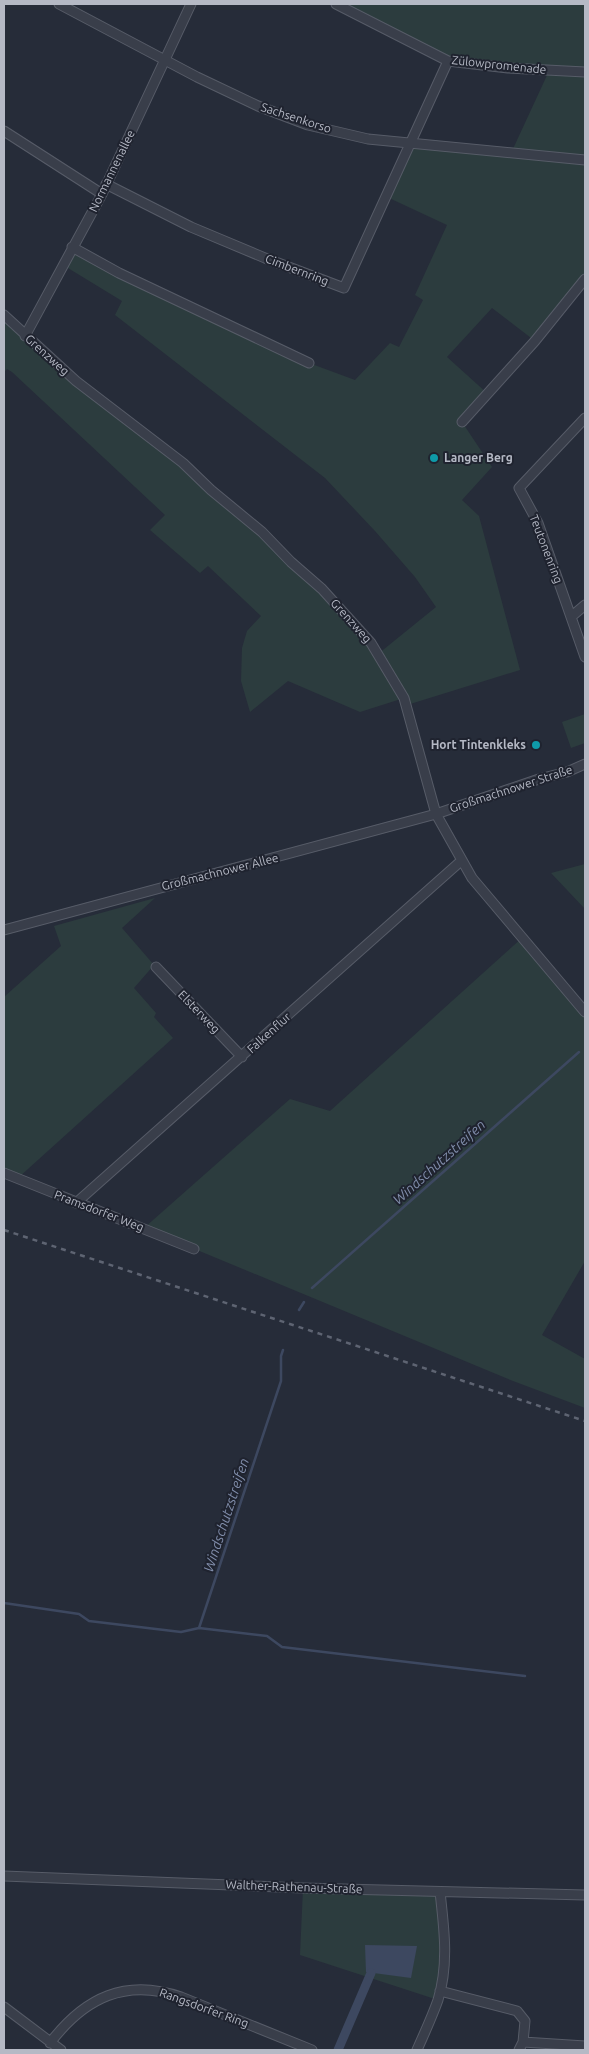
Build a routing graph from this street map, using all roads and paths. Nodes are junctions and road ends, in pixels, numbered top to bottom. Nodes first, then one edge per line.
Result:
1 (59, 4) edge
2 (191, 4) edge
3 (336, 4) edge
4 (166, 60) junction
5 (448, 61) junction
6 (585, 72) edge
7 (4, 131) edge
8 (411, 142) junction
9 (585, 160) edge
10 (106, 184) junction
11 (102, 194) junction
12 (72, 247) junction
13 (585, 280) edge
14 (4, 315) edge
15 (25, 336) junction
16 (309, 363) dead end
17 (585, 418) edge
18 (462, 422) dead end
19 (585, 605) edge
20 (572, 616) junction
21 (585, 657) edge
22 (585, 764) edge
23 (436, 814) junction
24 (461, 861) junction
25 (4, 930) edge
26 (156, 966) dead end
27 (585, 1012) edge
28 (242, 1057) junction
29 (4, 1172) edge
30 (76, 1203) junction
31 (194, 1249) dead end
32 (4, 1876) edge
33 (440, 1892) junction
34 (585, 1895) edge
35 (440, 1991) junction
36 (4, 2007) edge
37 (50, 2042) junction
38 (521, 2046) edge
39 (585, 2046) edge
40 (60, 2050) edge
41 (312, 2050) edge
42 (417, 2050) edge

1 - 4 street, Sachsenkorso
2 - 4 street, Normannenallee
3 - 5 street, Zülowpromenade
4 - 8 street, Sachsenkorso
4 - 10 street, Normannenallee
5 - 6 street, Zülowpromenade
5 - 8 street, Cimbernring
7 - 11 street
8 - 9 street, Sachsenkorso
8 - 10 street, Cimbernring
10 - 11 street, Normannenallee
11 - 12 street, Normannenallee
12 - 15 street, Normannenallee
12 - 16 street
13 - 18 street
14 - 15 street, Grenzweg
15 - 23 street, Grenzweg
17 - 20 street, Teutonenring
19 - 20 street
20 - 21 street, Teutonenring
22 - 23 street, Großmachnower Straße
23 - 24 street, Grenzweg
23 - 25 street, Großmachnower Allee
24 - 27 street, Grenzweg
24 - 28 street, Falkenflur
26 - 28 street, Elsterweg
28 - 30 street, Falkenflur
29 - 30 street, Pramsdorfer Weg
30 - 31 street, Pramsdorfer Weg
32 - 33 street, Walther-Rathenau-Straße
33 - 34 street, Walther-Rathenau-Straße
33 - 35 street
35 - 38 street
35 - 42 street
36 - 37 street
37 - 40 street
37 - 41 street, Rangsdorfer Ring
38 - 39 street

